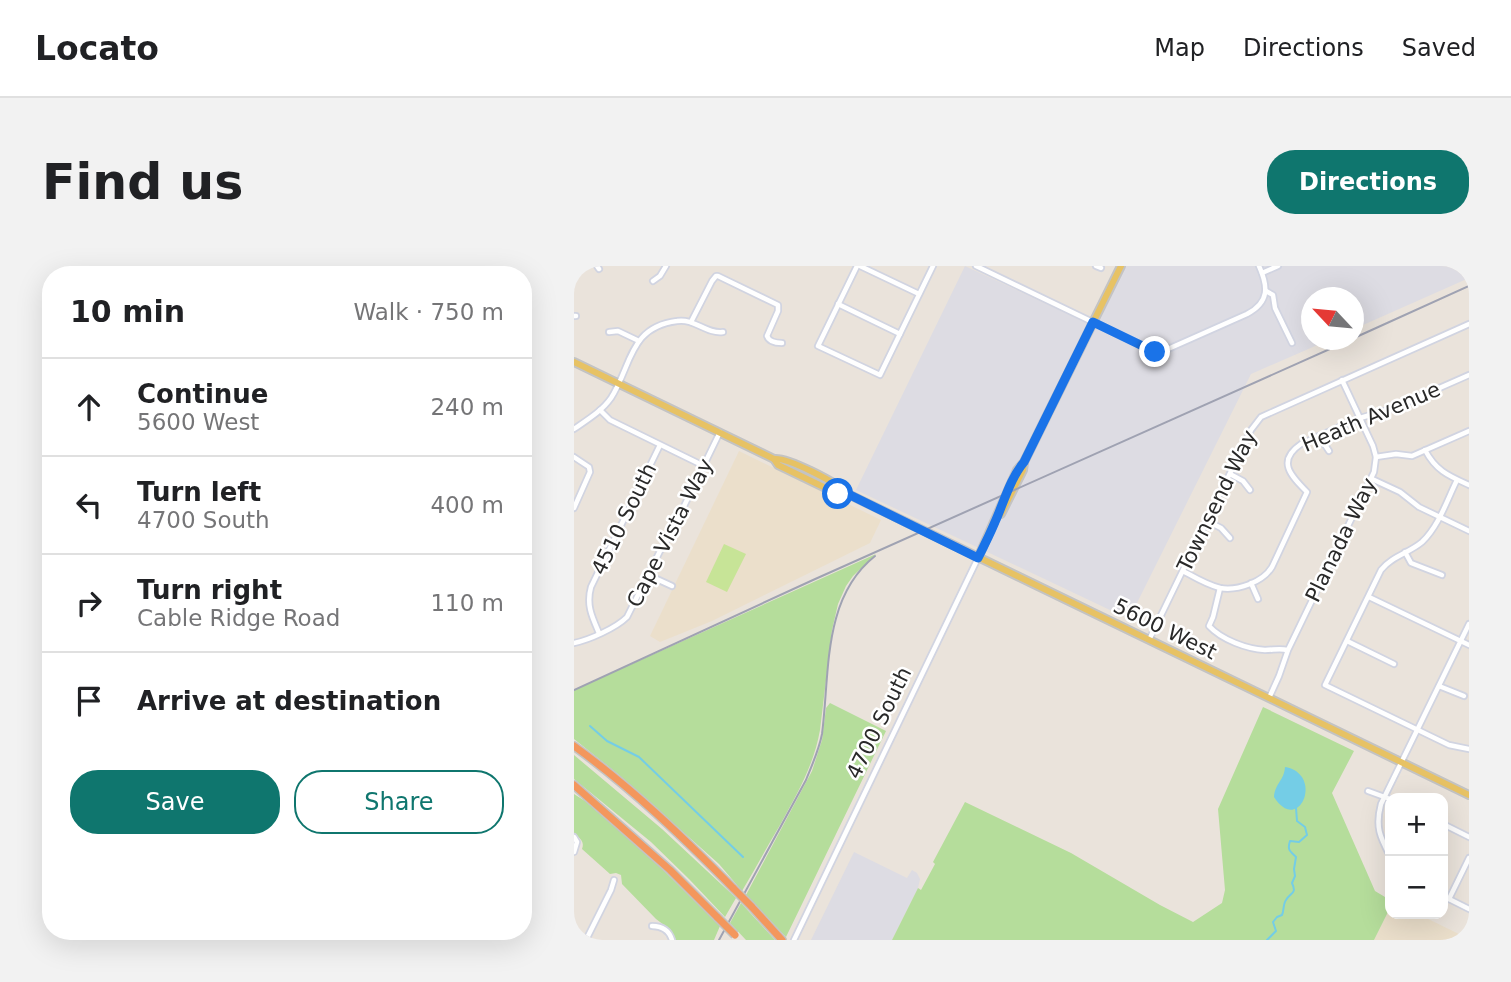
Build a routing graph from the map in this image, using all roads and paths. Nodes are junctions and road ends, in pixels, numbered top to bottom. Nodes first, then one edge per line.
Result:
1 (666, 266) edge
2 (858, 266) edge
3 (933, 266) edge
4 (976, 266) edge
5 (1121, 266) edge
6 (1259, 266) edge
7 (1278, 266) edge
8 (1262, 273) junction
9 (653, 281) dead end
10 (1266, 291) junction
11 (919, 294) junction
12 (838, 304) junction
13 (691, 322) junction
14 (1093, 322) junction
15 (1469, 324) edge
16 (609, 332) dead end
17 (723, 332) dead end
18 (900, 334) junction
19 (639, 341) junction
20 (782, 343) dead end
21 (1292, 343) dead end
22 (574, 362) edge
23 (1469, 375) edge
24 (1342, 380) junction
25 (618, 383) junction
26 (600, 410) junction
27 (1360, 418) junction
28 (574, 429) edge
29 (1469, 430) edge
30 (720, 432) junction
31 (1319, 436) junction
32 (660, 444) junction
33 (1425, 450) junction
34 (1329, 451) dead end
35 (574, 457) edge
36 (1376, 457) junction
37 (704, 466) junction
38 (1230, 474) junction
39 (1372, 479) junction
40 (1457, 480) junction
41 (1469, 485) edge
42 (1250, 490) dead end
43 (574, 508) edge
44 (1439, 517) junction
45 (1207, 521) junction
46 (1469, 531) edge
47 (1230, 538) dead end
48 (1405, 552) junction
49 (978, 558) junction
50 (1183, 571) junction
51 (648, 575) junction
52 (1442, 575) dead end
53 (1251, 583) junction
54 (672, 586) dead end
55 (1220, 588) junction
56 (1368, 597) junction
57 (1258, 599) dead end
58 (1469, 624) edge
59 (600, 633) junction
60 (1149, 640) junction
61 (1347, 641) junction
62 (1460, 641) junction
63 (574, 643) edge
64 (1469, 645) edge
65 (1288, 650) junction
66 (1394, 664) dead end
67 (1439, 686) junction
68 (1464, 696) dead end
69 (1269, 698) junction
70 (1417, 730) junction
71 (574, 746) edge
72 (1469, 750) edge
73 (1401, 762) junction
74 (574, 785) edge
75 (1368, 791) dead end
76 (1389, 793) edge
77 (1469, 795) edge
78 (1385, 797) edge
79 (1385, 802) edge
80 (1448, 826) edge
81 (574, 837) edge
82 (1469, 837) edge
83 (1385, 846) edge
84 (574, 852) edge
85 (1469, 858) edge
86 (614, 880) dead end
87 (1448, 895) edge
88 (1448, 899) edge
89 (1469, 909) edge
90 (652, 926) dead end
91 (738, 937) edge
92 (780, 938) edge
93 (586, 940) edge
94 (672, 940) edge
95 (794, 940) edge

1 - 9 street
2 - 11 street
2 - 12 street
3 - 11 street
4 - 14 street
5 - 14 main road, 4700 South
6 - 8 street
7 - 8 street
8 - 10 street
10 - 14 street
10 - 21 street
11 - 18 street
12 - 18 street
12 - 18 street
13 - 17 street
13 - 19 street
13 - 20 street
14 - 49 main road, 4700 South
15 - 24 street, Townsend Way
16 - 19 street
19 - 25 street
22 - 25 main road, 5600 West
23 - 27 street, Heath Avenue
24 - 27 street, Planada Way
24 - 38 street, Townsend Way
25 - 26 street
25 - 30 main road, 5600 West
26 - 28 street
26 - 32 street
27 - 31 street, Heath Avenue
27 - 36 street, Planada Way
29 - 33 street
30 - 37 street, Cape Vista Way
30 - 49 main road, 5600 West
31 - 34 street
31 - 53 street, Heath Avenue
32 - 37 street
32 - 59 street, 4510 South
33 - 36 street
33 - 40 street
35 - 43 street
36 - 39 street, Planada Way
37 - 51 street, Cape Vista Way
38 - 42 street
38 - 45 street, Townsend Way
39 - 44 street
39 - 65 street, Planada Way
40 - 41 street
40 - 44 street
44 - 46 street
44 - 48 street
45 - 47 street
45 - 50 street, Townsend Way
48 - 52 street
48 - 56 street
49 - 60 main road, 5600 West
49 - 95 street, 4700 South
50 - 55 street
50 - 60 street, Townsend Way
51 - 54 street
51 - 59 street, Cape Vista Way
53 - 55 street
53 - 57 street
55 - 65 street
56 - 61 street
56 - 62 street
58 - 62 street
59 - 63 street, Cape Vista Way
60 - 69 main road, 5600 West
61 - 66 street
61 - 70 street
62 - 64 street
62 - 67 street
65 - 69 street, Planada Way
67 - 68 street
67 - 70 street
69 - 73 main road, 5600 West
70 - 72 street
70 - 73 street
71 - 92 highway, bridge
73 - 76 street
73 - 77 main road, 5600 West
74 - 91 highway, bridge
75 - 78 street
79 - 83 street
80 - 82 street
81 - 84 street
85 - 87 street
86 - 93 street
88 - 89 street
90 - 94 street

